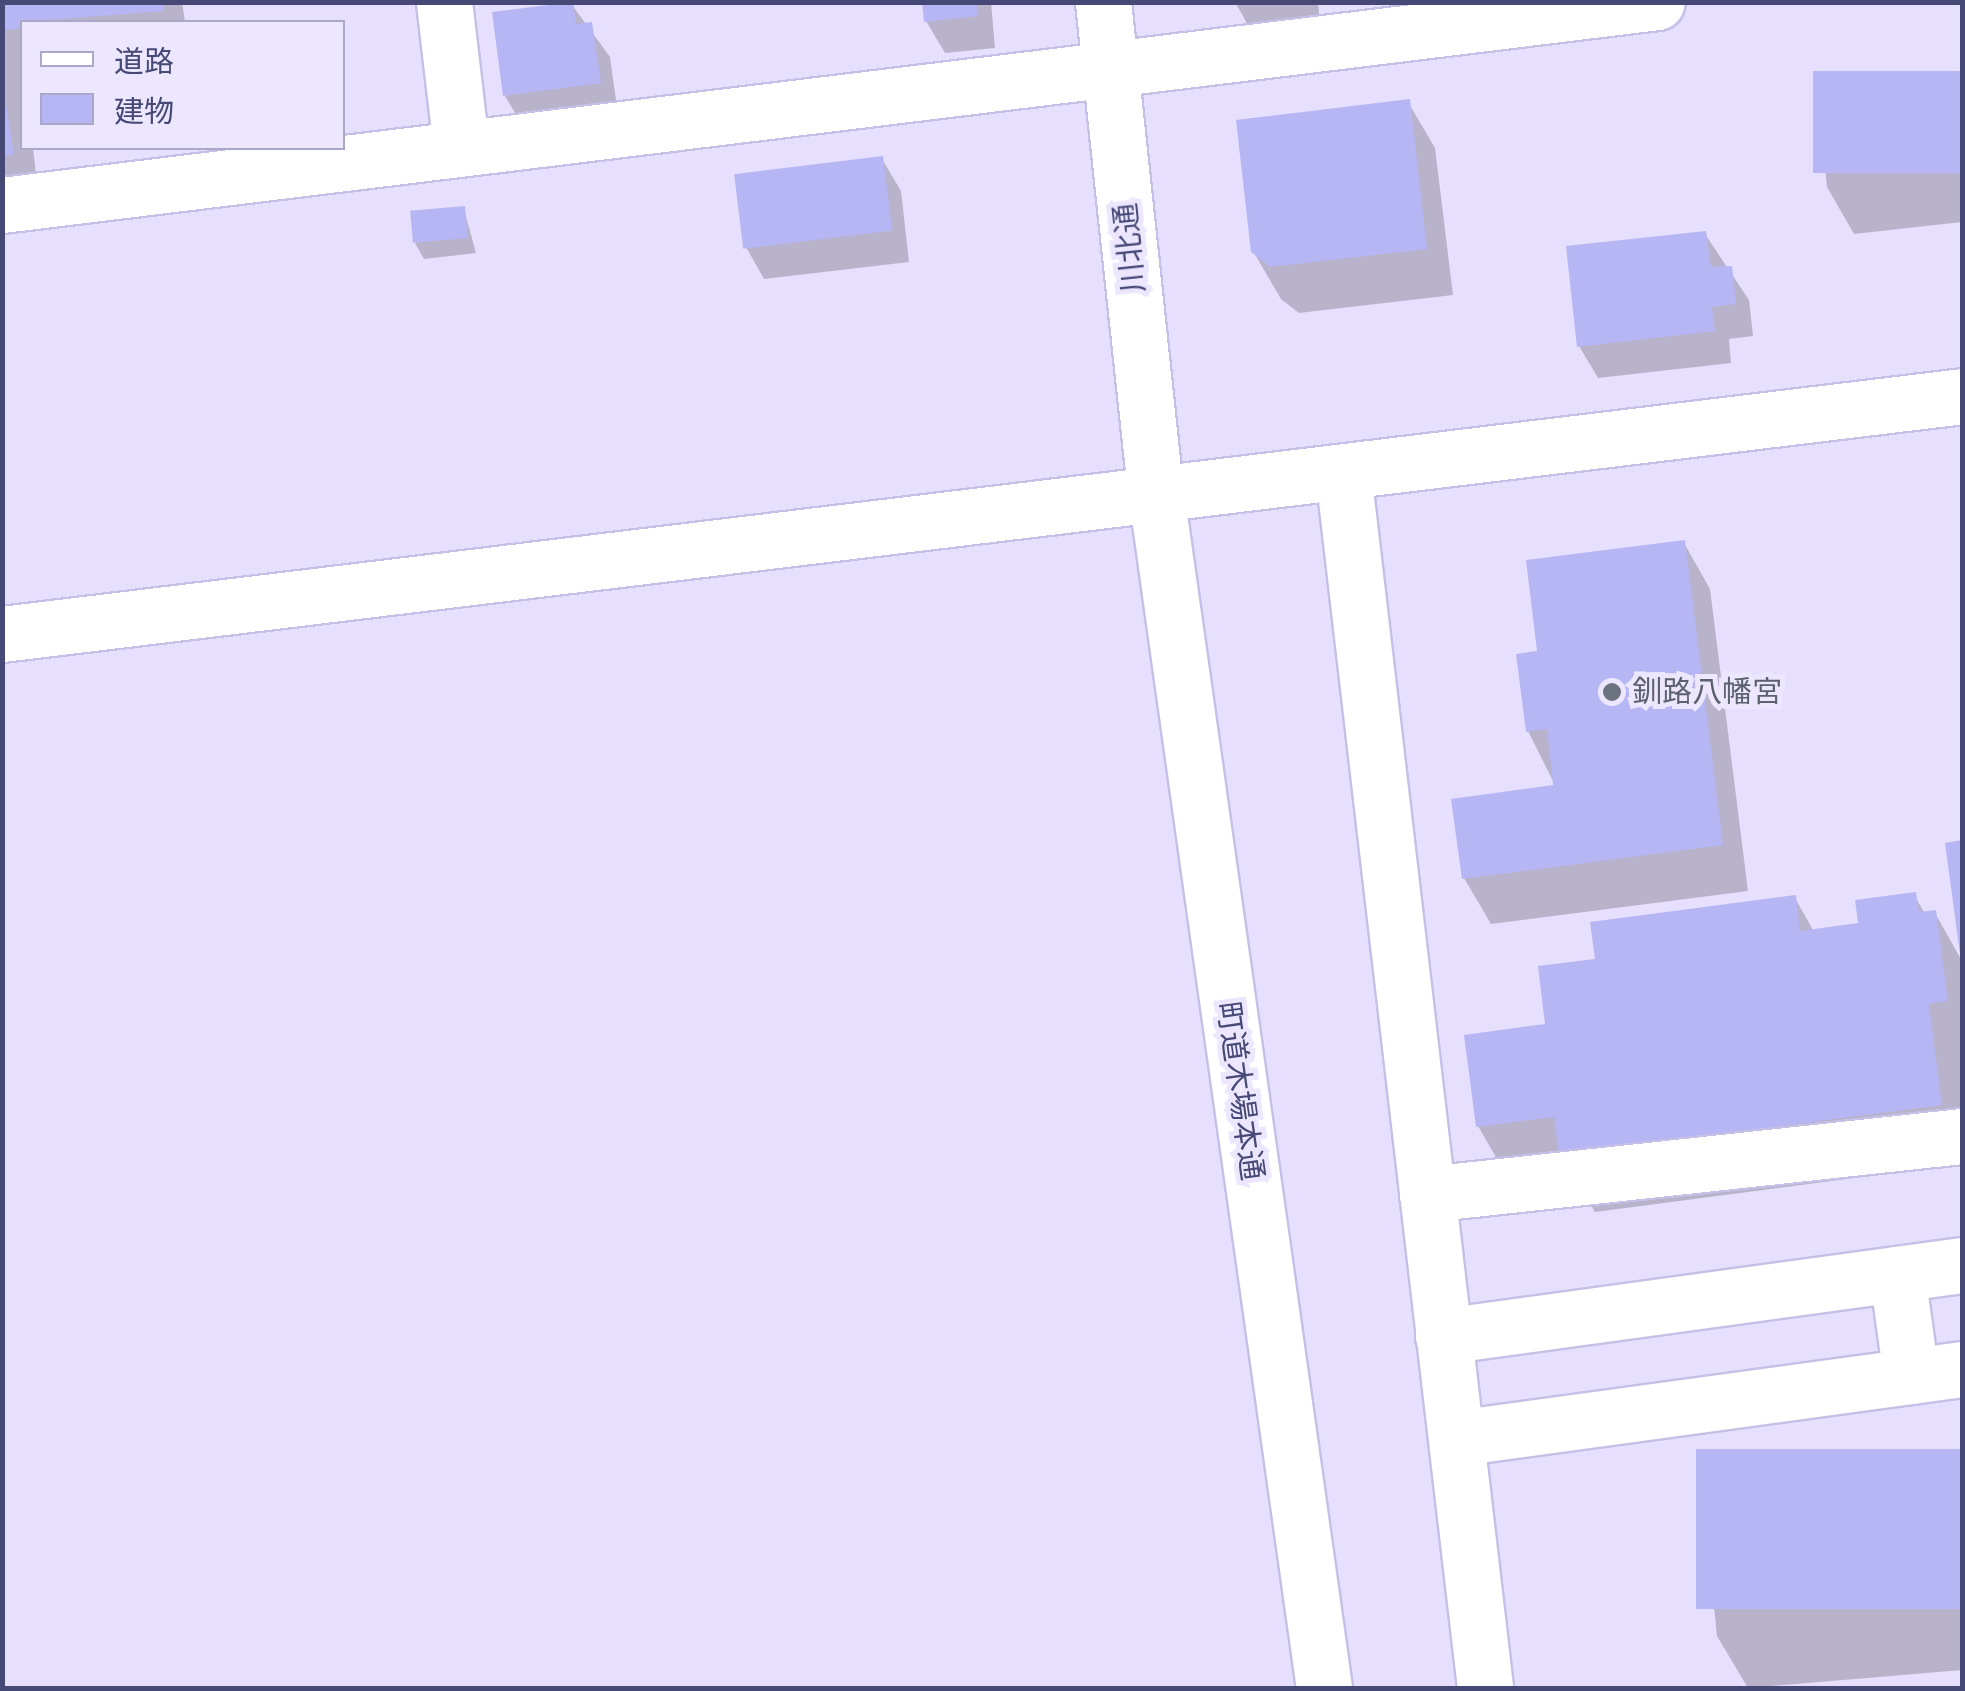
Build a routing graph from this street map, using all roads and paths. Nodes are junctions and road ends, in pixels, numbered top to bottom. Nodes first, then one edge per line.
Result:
1 (444, 2) edge
2 (1102, 2) edge
3 (1657, 2) edge
4 (1430, 16) edge
5 (1111, 68) junction
6 (461, 146) junction
7 (2, 204) edge
8 (1962, 396) edge
9 (1343, 473) junction
10 (1156, 494) junction
11 (2, 634) edge
12 (1962, 1136) edge
13 (1427, 1194) junction
14 (1962, 1265) edge
15 (1896, 1274) junction
16 (1443, 1336) junction
17 (1936, 1372) edge
18 (1456, 1438) junction
19 (1324, 1688) edge
20 (1485, 1688) edge

1 - 6 street
2 - 5 street, 川北通
3 - 4 street
4 - 5 street
5 - 6 street
5 - 10 street, 川北通
6 - 7 street
8 - 9 street
9 - 10 street
9 - 13 street
10 - 11 street
10 - 19 street, 町道木場本通
12 - 13 street
13 - 16 street
14 - 15 street
15 - 16 street
15 - 17 street
16 - 18 street
17 - 18 street
18 - 20 street

